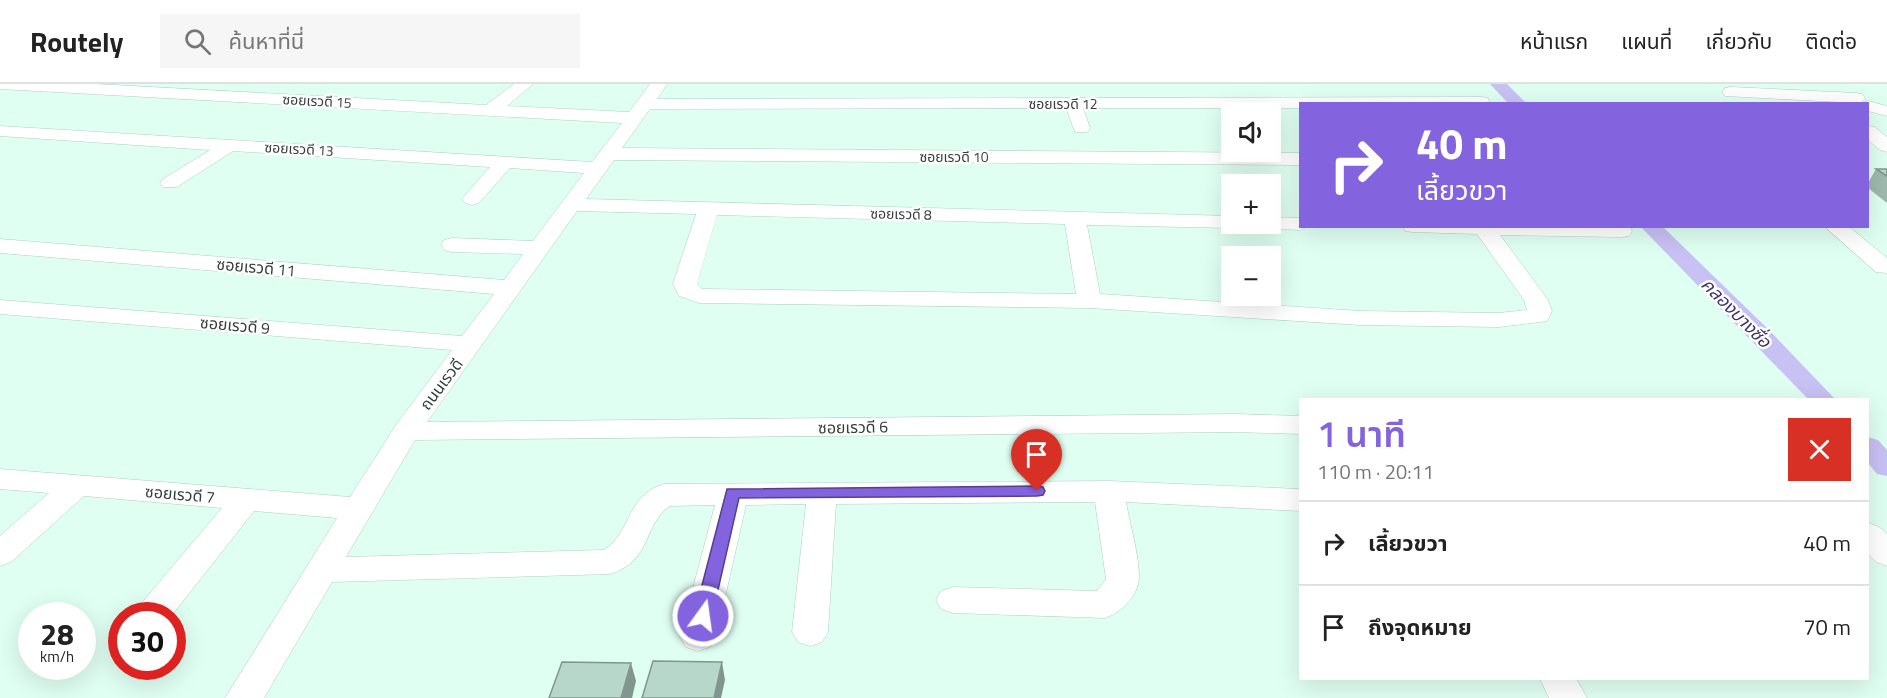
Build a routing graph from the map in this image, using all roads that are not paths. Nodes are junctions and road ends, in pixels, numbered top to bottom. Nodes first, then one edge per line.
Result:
1 (0, 84) edge
2 (525, 84) edge
3 (1835, 84) edge
4 (57, 86) edge
5 (1731, 92) dead end
6 (646, 102) edge
7 (1299, 102) edge
8 (1862, 102) edge
9 (1073, 103) junction
10 (1869, 105) edge
11 (489, 111) junction
12 (1887, 111) edge
13 (1081, 128) dead end
14 (1869, 130) edge
15 (0, 131) edge
16 (1886, 143) edge
17 (230, 145) junction
18 (1869, 157) edge
19 (1299, 159) edge
20 (603, 161) junction
21 (505, 162) junction
22 (170, 183) dead end
23 (472, 199) dead end
24 (571, 205) junction
25 (708, 209) junction
26 (1075, 218) junction
27 (1221, 222) edge
28 (1281, 223) edge
29 (1299, 224) edge
30 (1484, 228) joint
31 (1836, 228) edge
32 (1621, 231) dead end
33 (452, 245) dead end
34 (0, 246) edge
35 (540, 248) junction
36 (1884, 267) dead end
37 (512, 288) junction
38 (1089, 301) junction
39 (0, 307) edge
40 (471, 344) junction
41 (1299, 425) edge
42 (406, 431) junction
43 (0, 478) edge
44 (78, 485) junction
45 (1109, 490) junction
46 (822, 492) junction
47 (733, 493) junction
48 (247, 499) junction
49 (1299, 500) edge
50 (359, 509) junction
51 (1869, 536) edge
52 (0, 554) edge
53 (1887, 554) edge
54 (322, 570) junction
55 (953, 600) dead end
56 (163, 602) edge
57 (810, 632) dead end
58 (698, 637) dead end
59 (244, 698) edge

1 - 4 street, ซอยเรวดี 15
2 - 11 street
3 - 8 street
4 - 11 street, ซอยเรวดี 15
5 - 8 street
6 - 9 street, ซอยเรวดี 12
6 - 11 street, ซอยเรวดี 15
6 - 20 street, ถนนเรวดี
7 - 9 street, ซอยเรวดี 12
9 - 13 street
10 - 12 street
14 - 16 street
15 - 17 street, ซอยเรวดี 13
16 - 18 street
17 - 21 street, ซอยเรวดี 13
17 - 22 street
19 - 20 street, ซอยเรวดี 10
20 - 21 street, ซอยเรวดี 13
20 - 24 street, ถนนเรวดี
21 - 23 street
24 - 25 street, ซอยเรวดี 8
24 - 35 street, ถนนเรวดี
25 - 26 street, ซอยเรวดี 8
25 - 38 street
26 - 27 street, ซอยเรวดี 8
26 - 38 street
28 - 29 street
30 - 32 street
30 - 38 street
31 - 36 street
33 - 35 street
34 - 37 street, ซอยเรวดี 11
35 - 37 street, ถนนเรวดี
37 - 40 street, ถนนเรวดี
39 - 40 street, ซอยเรวดี 9
40 - 42 street, ถนนเรวดี
41 - 42 street, ซอยเรวดี 6
42 - 50 street, ถนนเรวดี
43 - 44 street, ซอยเรวดี 7
44 - 48 street, ซอยเรวดี 7
44 - 52 street
45 - 46 street
45 - 49 street
45 - 55 street
46 - 47 street
46 - 57 street
47 - 54 street
47 - 58 street
48 - 50 street, ซอยเรวดี 7
48 - 56 street
50 - 54 street, ถนนเรวดี
51 - 53 street
54 - 59 street, ถนนเรวดี

